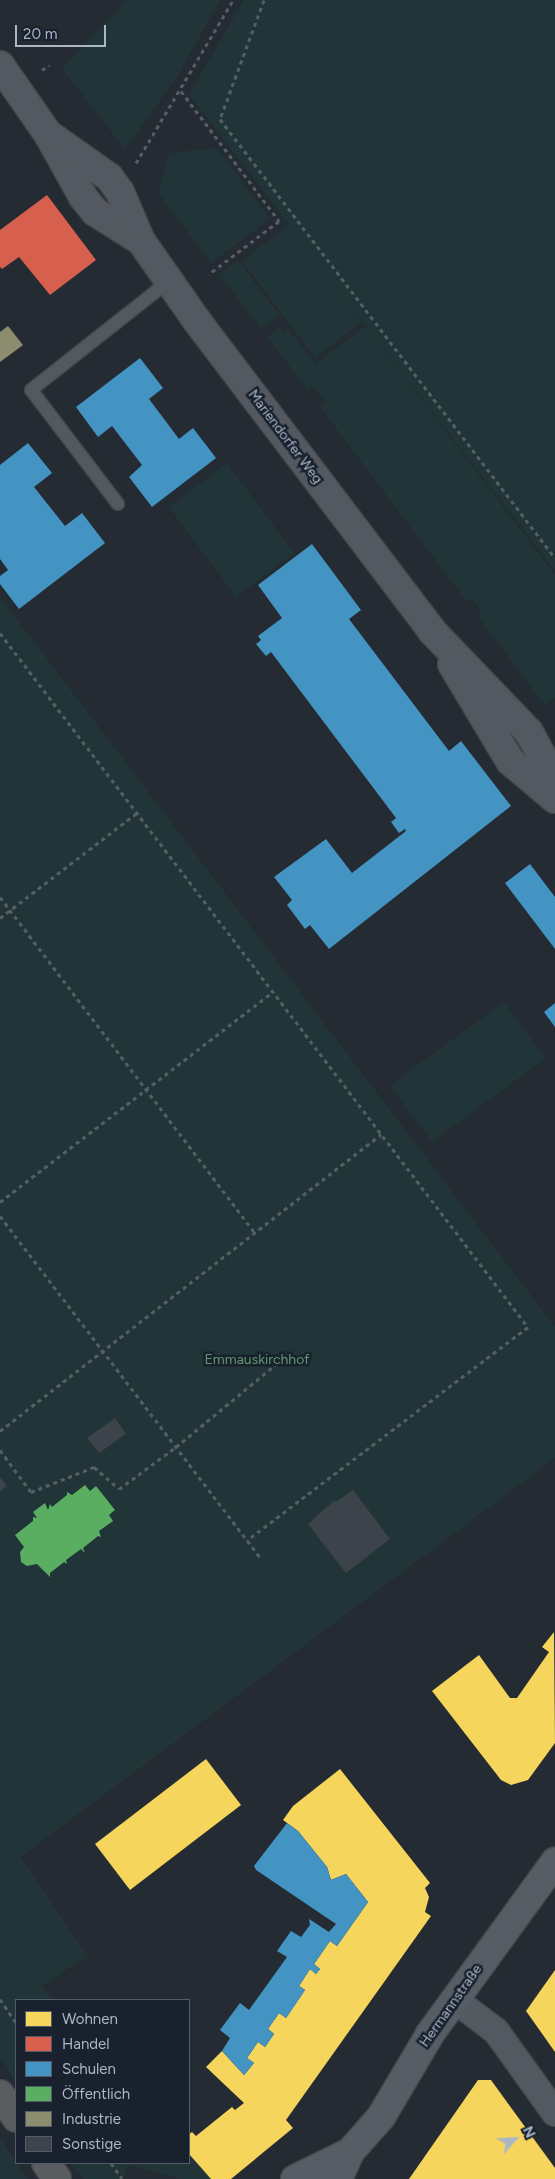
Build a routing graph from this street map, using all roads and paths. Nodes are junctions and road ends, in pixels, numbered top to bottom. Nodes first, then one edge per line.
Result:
1 (233, 0) edge
2 (264, 0) edge
3 (0, 65) edge
4 (50, 65) dead end
5 (42, 70) dead end
6 (181, 91) junction
7 (131, 172) dead end
8 (209, 274) dead end
9 (169, 281) junction
10 (118, 504) dead end
11 (555, 558) edge
12 (432, 631) junction
13 (0, 633) edge
14 (555, 780) edge
15 (555, 799) edge
16 (137, 813) junction
17 (0, 898) edge
18 (10, 910) junction
19 (0, 918) edge
20 (274, 992) junction
21 (146, 1090) junction
22 (381, 1134) junction
23 (0, 1202) edge
24 (0, 1216) edge
25 (254, 1232) junction
26 (102, 1350) junction
27 (275, 1365) dead end
28 (0, 1431) edge
29 (176, 1447) junction
30 (0, 1450) edge
31 (247, 1540) junction
32 (260, 1557) dead end
33 (555, 1862) edge
34 (0, 1999) edge
35 (455, 2000) junction
36 (15, 2022) edge
37 (0, 2094) edge
38 (555, 2113) edge
39 (15, 2116) edge
40 (350, 2152) junction
41 (47, 2164) edge
42 (112, 2164) edge
43 (57, 2179) edge
44 (122, 2179) edge
45 (295, 2179) edge
46 (338, 2179) edge

1 - 6 path
2 - 11 path
3 - 9 street, Mariendorfer Weg
4 - 5 path
6 - 7 path
6 - 8 path
9 - 10 lane
9 - 12 street, Mariendorfer Weg
12 - 14 street, Mariendorfer Weg
12 - 15 street, Mariendorfer Weg
13 - 16 path
16 - 18 path
16 - 20 path
17 - 18 path
18 - 19 path
18 - 21 path
20 - 21 path
20 - 22 path
21 - 23 path
21 - 25 path
22 - 25 path
22 - 31 path
24 - 26 path
25 - 26 path
26 - 28 path
26 - 29 path
27 - 29 path
29 - 30 path
29 - 31 path
31 - 32 path
33 - 35 main road, Hermannstraße
34 - 36 path
35 - 38 street
35 - 40 main road, Hermannstraße
37 - 39 highway
40 - 45 main road
40 - 46 main road
41 - 43 highway
42 - 44 path

